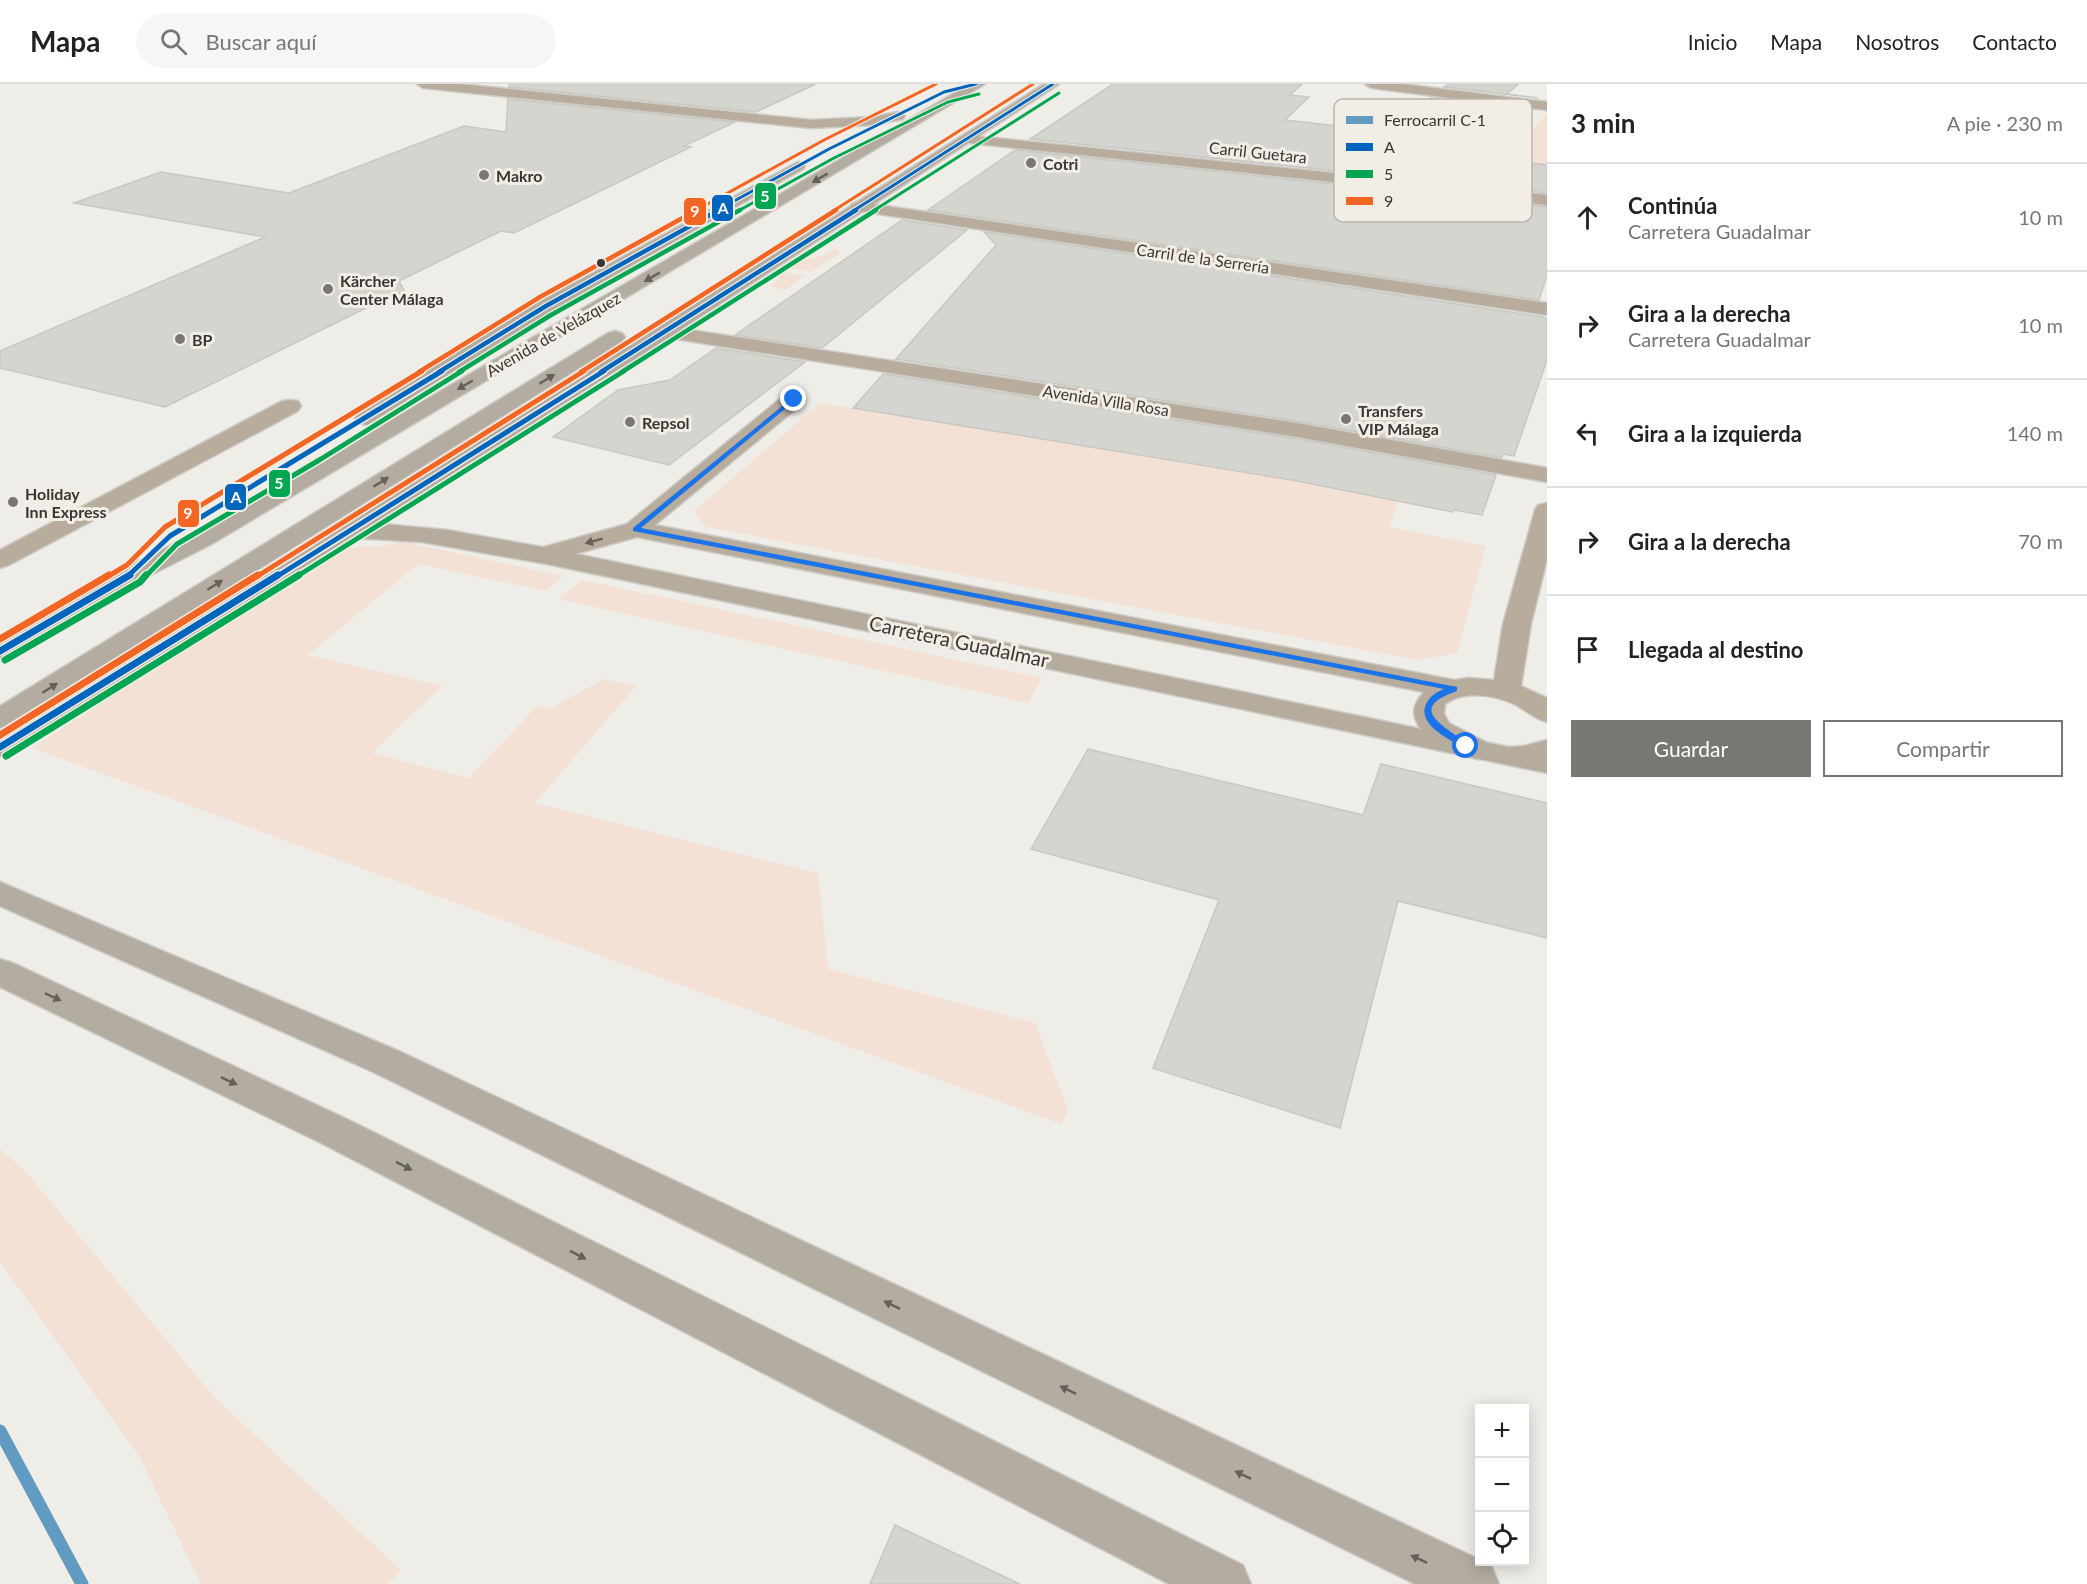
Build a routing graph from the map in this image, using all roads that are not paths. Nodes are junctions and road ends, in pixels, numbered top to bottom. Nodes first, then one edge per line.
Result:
1 (423, 84) edge
2 (977, 84) edge
3 (1023, 84) edge
4 (1053, 84) edge
5 (1371, 84) edge
6 (1491, 99) edge
7 (1532, 104) edge
8 (1547, 106) edge
9 (898, 116) junction
10 (811, 124) junction
11 (965, 140) junction
12 (829, 149) junction
13 (1334, 178) edge
14 (1532, 198) edge
15 (1547, 200) edge
16 (858, 207) junction
17 (1547, 309) edge
18 (664, 332) junction
19 (794, 399) dead end
20 (290, 406) dead end
21 (1547, 475) edge
22 (404, 497) junction
23 (1547, 510) edge
24 (636, 529) junction
25 (346, 532) junction
26 (432, 534) junction
27 (542, 555) junction
28 (0, 560) edge
29 (134, 573) junction
30 (0, 651) edge
31 (1454, 689) junction
32 (1506, 692) junction
33 (1547, 713) edge
34 (0, 719) edge
35 (0, 747) edge
36 (1547, 749) edge
37 (1496, 753) junction
38 (1547, 764) edge
39 (0, 893) edge
40 (0, 972) edge
41 (1224, 1584) edge
42 (1472, 1584) edge

1 - 10 street
2 - 9 highway
2 -> 29 highway, Avenida de Velázquez
34 -> 3 highway, Avenida de Velázquez
4 - 11 highway
5 - 6 street
7 - 8 street
9 - 10 street
9 - 12 highway
10 - 12 street
11 - 13 street, Carril Guetara
11 - 16 highway
12 - 29 highway
14 - 15 street, Carril Guetara
16 - 17 street, Carril de la Serrería
16 - 18 highway
18 - 21 street, Avenida Villa Rosa
18 - 22 highway
19 - 24 street
20 - 28 street
22 - 25 highway
22 - 26 street
23 - 32 street
24 -> 27 street
24 - 31 street
25 - 26 street, Carretera Guadalmar
25 - 35 highway
26 - 27 street, Carretera Guadalmar
27 - 37 street, Carretera Guadalmar
29 - 30 highway, Avenida de Velázquez
31 - 32 street
31 - 37 street, Carretera Guadalmar
32 - 33 street
36 - 37 street, Carretera Guadalmar
37 - 38 street, Carretera Guadalmar
42 -> 39 highway
40 -> 41 highway

